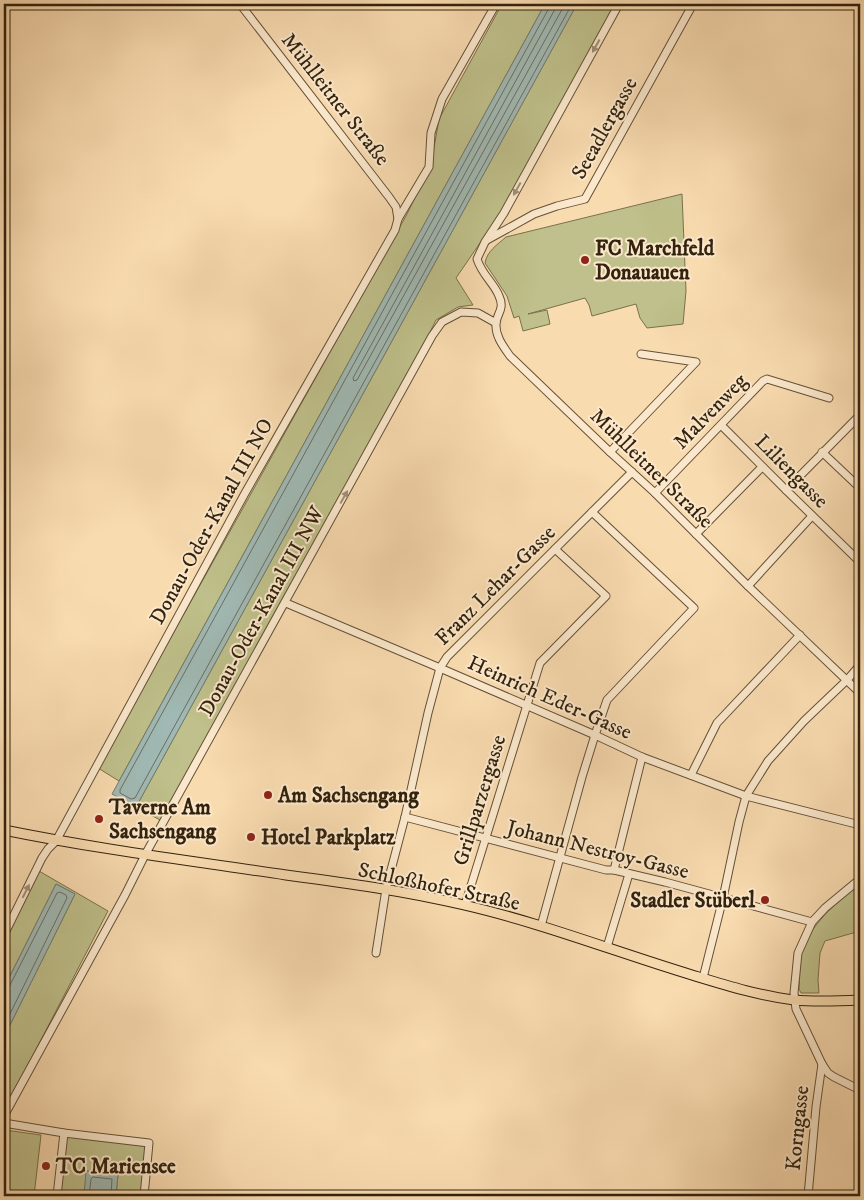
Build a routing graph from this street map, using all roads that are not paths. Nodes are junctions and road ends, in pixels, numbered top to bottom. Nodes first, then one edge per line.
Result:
1 (240, 4) edge
2 (496, 4) edge
3 (619, 4) edge
4 (693, 4) edge
5 (398, 219) junction
6 (485, 242) junction
7 (496, 323) junction
8 (641, 354) dead end
9 (829, 398) dead end
10 (860, 415) edge
11 (720, 425) junction
12 (610, 452) junction
13 (822, 452) junction
14 (762, 467) junction
15 (632, 472) junction
16 (860, 488) edge
17 (786, 490) junction
18 (655, 493) junction
19 (592, 512) junction
20 (812, 516) junction
21 (696, 534) junction
22 (555, 549) junction
23 (860, 562) edge
24 (748, 586) junction
25 (286, 603) junction
26 (800, 635) junction
27 (860, 665) edge
28 (440, 668) junction
29 (847, 680) junction
30 (860, 693) edge
31 (526, 705) junction
32 (595, 735) junction
33 (642, 757) junction
34 (691, 775) junction
35 (746, 796) junction
36 (406, 817) junction
37 (860, 825) edge
38 (4, 830) edge
39 (486, 838) junction
40 (56, 841) junction
41 (145, 855) junction
42 (560, 858) junction
43 (614, 870) junction
44 (629, 874) junction
45 (860, 879) edge
46 (386, 889) junction
47 (723, 898) junction
48 (465, 905) junction
49 (812, 922) junction
50 (541, 926) junction
51 (4, 935) edge
52 (607, 947) junction
53 (376, 953) dead end
54 (703, 978) junction
55 (795, 1000) junction
56 (860, 1000) edge
57 (822, 1064) junction
58 (860, 1090) edge
59 (4, 1116) edge
60 (4, 1123) edge
61 (64, 1133) junction
62 (57, 1196) edge
63 (144, 1196) edge
64 (808, 1196) edge

1 - 5 street, Mühlleitner Straße
2 - 5 street, Donau-Oder-Kanal III NO
3 -> 6 street
4 - 6 street, Seeadlergasse
5 - 40 street, Donau-Oder-Kanal III NO
6 - 7 street, Mühlleitner Straße
7 - 12 street, Mühlleitner Straße
25 -> 7 street, Donau-Oder-Kanal III NW
8 - 12 street
9 - 11 street, Malvenweg
10 - 13 street
11 - 14 street, Liliengasse
11 - 18 street, Malvenweg
12 - 15 street, Mühlleitner Straße
13 - 16 street
13 - 17 street
14 - 17 street, Liliengasse
14 - 21 street
15 - 18 street, Mühlleitner Straße
15 - 19 street, Franz Lehar-Gasse
17 - 20 street, Liliengasse
18 - 21 street, Mühlleitner Straße
19 - 22 street, Franz Lehar-Gasse
19 - 32 street
20 - 23 street, Liliengasse
20 - 24 street
21 - 24 street, Mühlleitner Straße
22 - 28 street, Franz Lehar-Gasse
22 - 31 street, Grillparzergasse
24 - 26 street, Mühlleitner Straße
25 - 28 street, Heinrich Eder-Gasse
25 - 41 street, Donau-Oder-Kanal III NW
26 - 29 street, Mühlleitner Straße
26 - 34 street
27 - 29 street
28 - 31 street, Heinrich Eder-Gasse
28 - 36 street, Franz Lehar-Gasse
29 - 30 street, Mühlleitner Straße
29 - 35 street
31 - 32 street, Heinrich Eder-Gasse
31 - 39 street, Grillparzergasse
32 - 33 street, Heinrich Eder-Gasse
32 - 42 street
33 - 34 street, Heinrich Eder-Gasse
33 - 43 street
34 - 35 street, Heinrich Eder-Gasse
35 - 37 street, Heinrich Eder-Gasse
35 - 47 street
36 - 39 street, Johann Nestroy-Gasse
36 - 46 street, Franz Lehar-Gasse
38 - 40 main road, Schloßhofer Straße
39 - 42 street, Johann Nestroy-Gasse
39 - 48 street, Grillparzergasse
40 - 41 main road, Schloßhofer Straße
51 -> 40 street, Donau-Oder-Kanal III NO
41 - 46 main road, Schloßhofer Straße
41 - 59 street, Donau-Oder-Kanal III NW
42 - 43 street, Johann Nestroy-Gasse
42 - 50 street
43 - 44 street, Johann Nestroy-Gasse
44 - 47 street, Johann Nestroy-Gasse
44 - 52 street
45 - 49 street
46 - 48 main road, Schloßhofer Straße
46 - 53 street, Franz Lehar-Gasse
47 - 49 street, Johann Nestroy-Gasse
47 - 54 street
48 - 50 main road, Schloßhofer Straße
49 - 55 street
50 - 52 main road, Schloßhofer Straße
52 - 54 main road, Schloßhofer Straße
54 - 55 main road, Schloßhofer Straße
55 - 56 main road, Schloßhofer Straße
55 - 57 street
57 - 58 street
57 - 64 street, Korngasse
60 - 61 street
61 - 62 street
61 - 63 street

